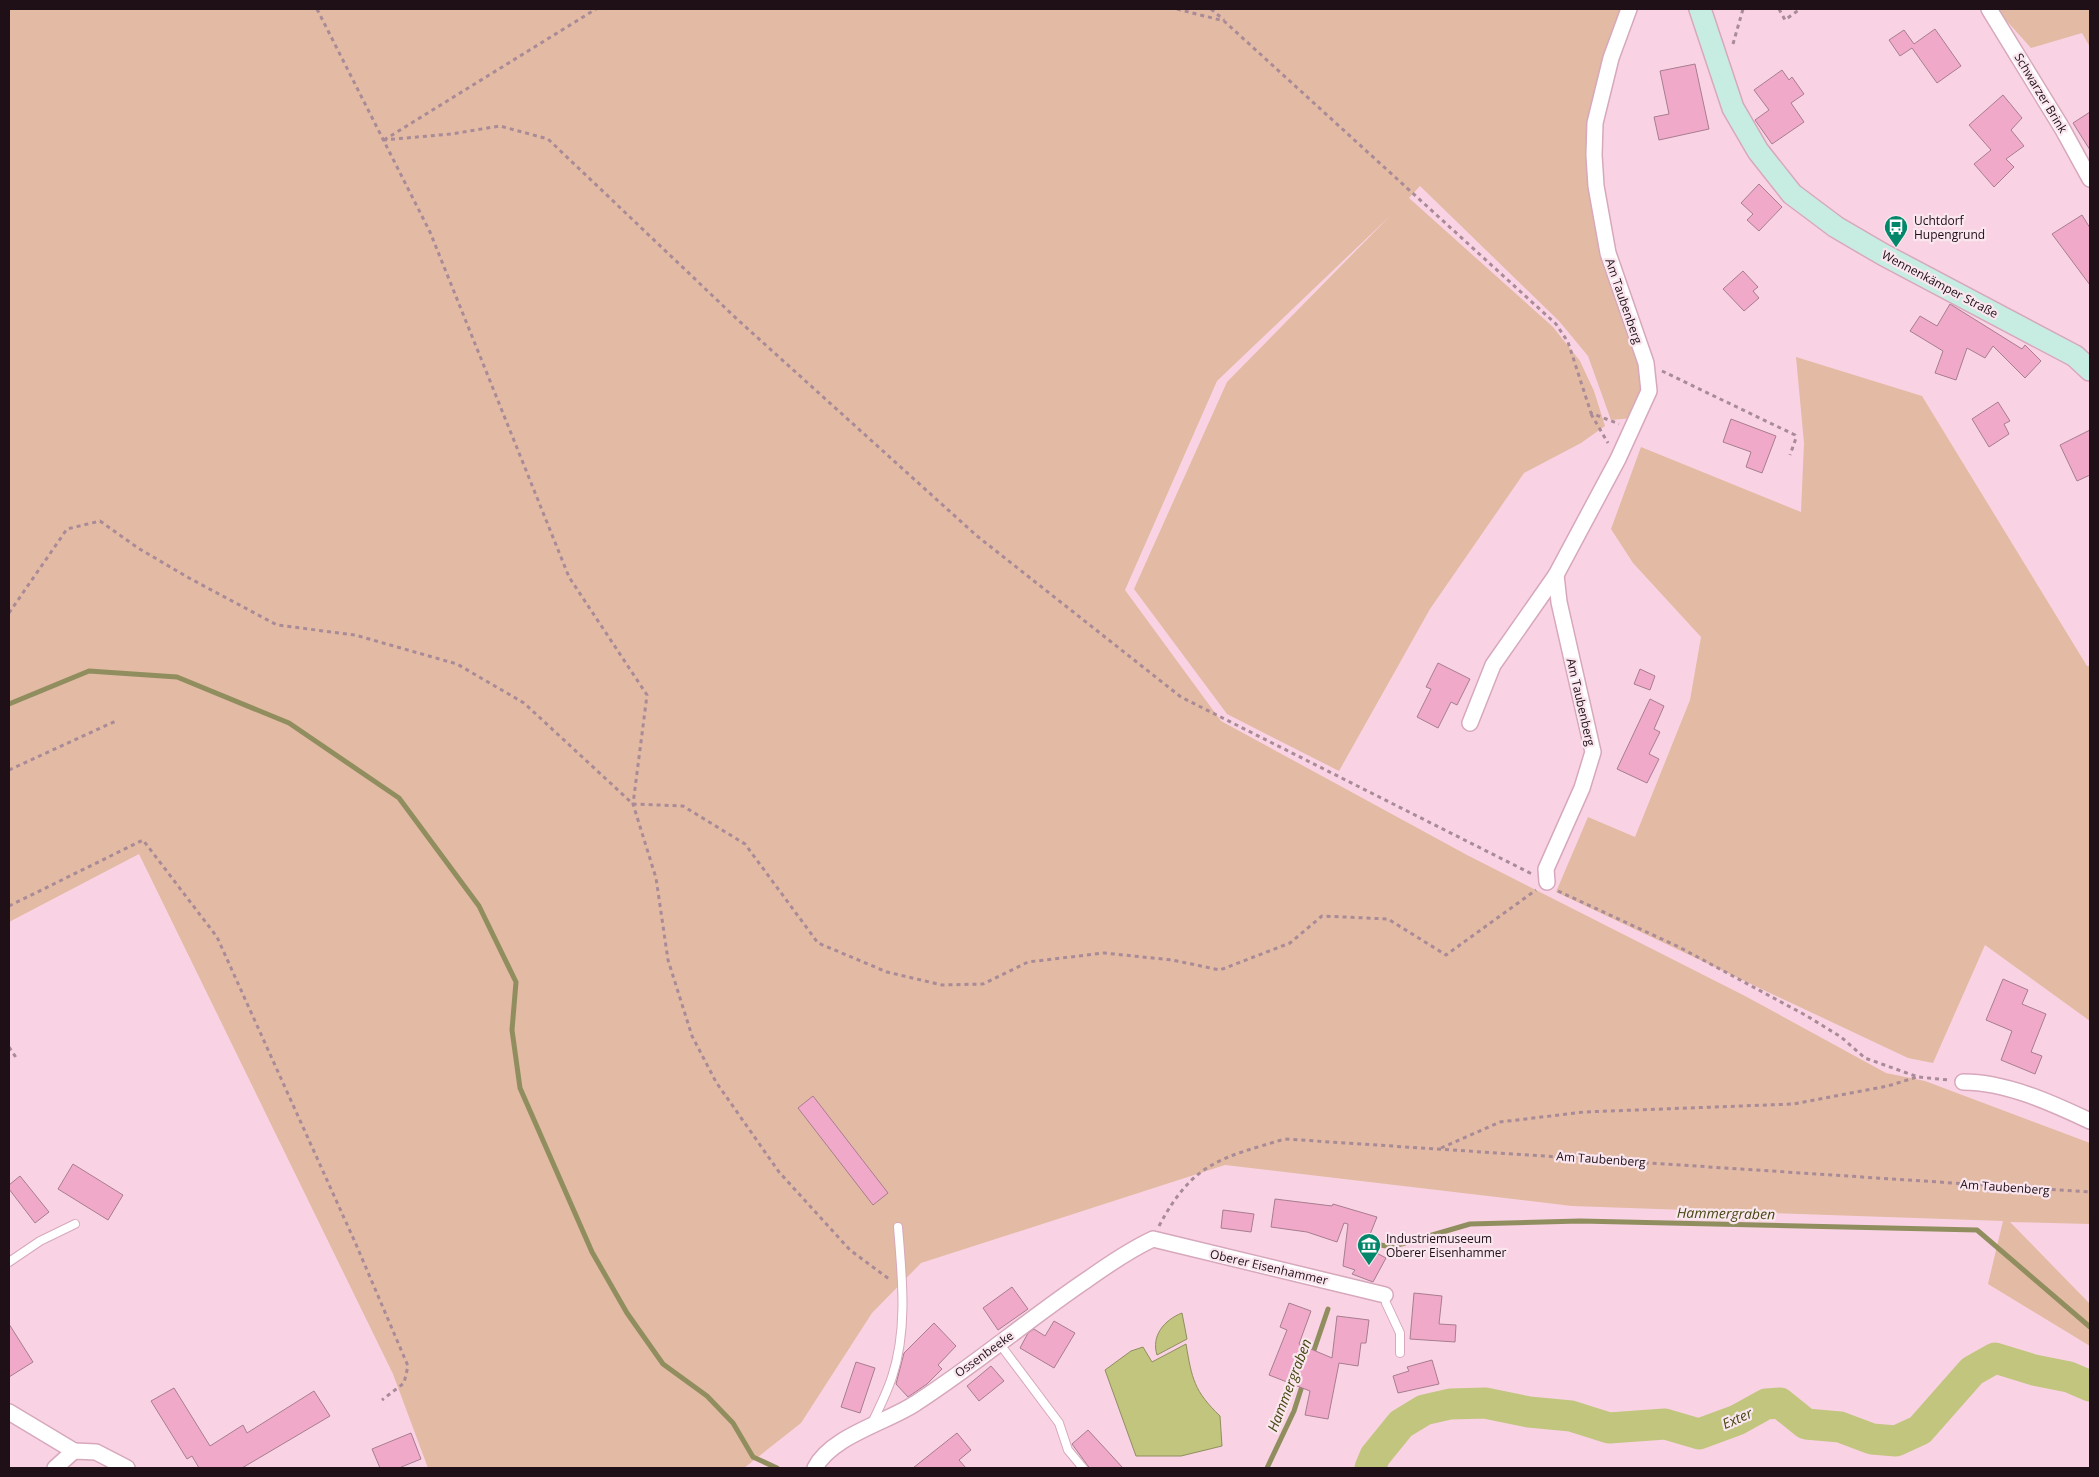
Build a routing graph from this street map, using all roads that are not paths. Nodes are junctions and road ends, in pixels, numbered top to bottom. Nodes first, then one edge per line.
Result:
1 (1629, 9) edge
2 (1700, 9) edge
3 (1989, 9) edge
4 (2090, 178) edge
5 (2085, 364) edge
6 (1556, 575) junction
7 (1470, 723) dead end
8 (1547, 882) road end
9 (1963, 1082) road end
10 (2090, 1121) edge
11 (76, 1224) dead end
12 (898, 1227) dead end
13 (1153, 1239) joint
14 (9, 1262) edge
15 (1385, 1295) joint
16 (999, 1343) junction
17 (1400, 1353) dead end
18 (9, 1412) edge
19 (871, 1425) junction
20 (74, 1451) junction
21 (55, 1468) edge
22 (127, 1468) edge
23 (816, 1468) edge
24 (1083, 1468) edge

1 - 6 street, Am Taubenberg
2 - 5 street, Wennenkämper Straße
3 - 4 street, Schwarzer Brink
6 - 7 street, Am Taubenberg
6 - 8 street, Am Taubenberg
9 - 10 street
11 - 14 lane
12 - 19 lane
13 - 15 street, Oberer Eisenhammer
13 - 16 street, Ossenbeeke
15 - 17 lane
16 - 19 street, Ossenbeeke
16 - 24 lane
18 - 20 street
19 - 23 street, Ossenbeeke
20 - 21 street
20 - 22 street

